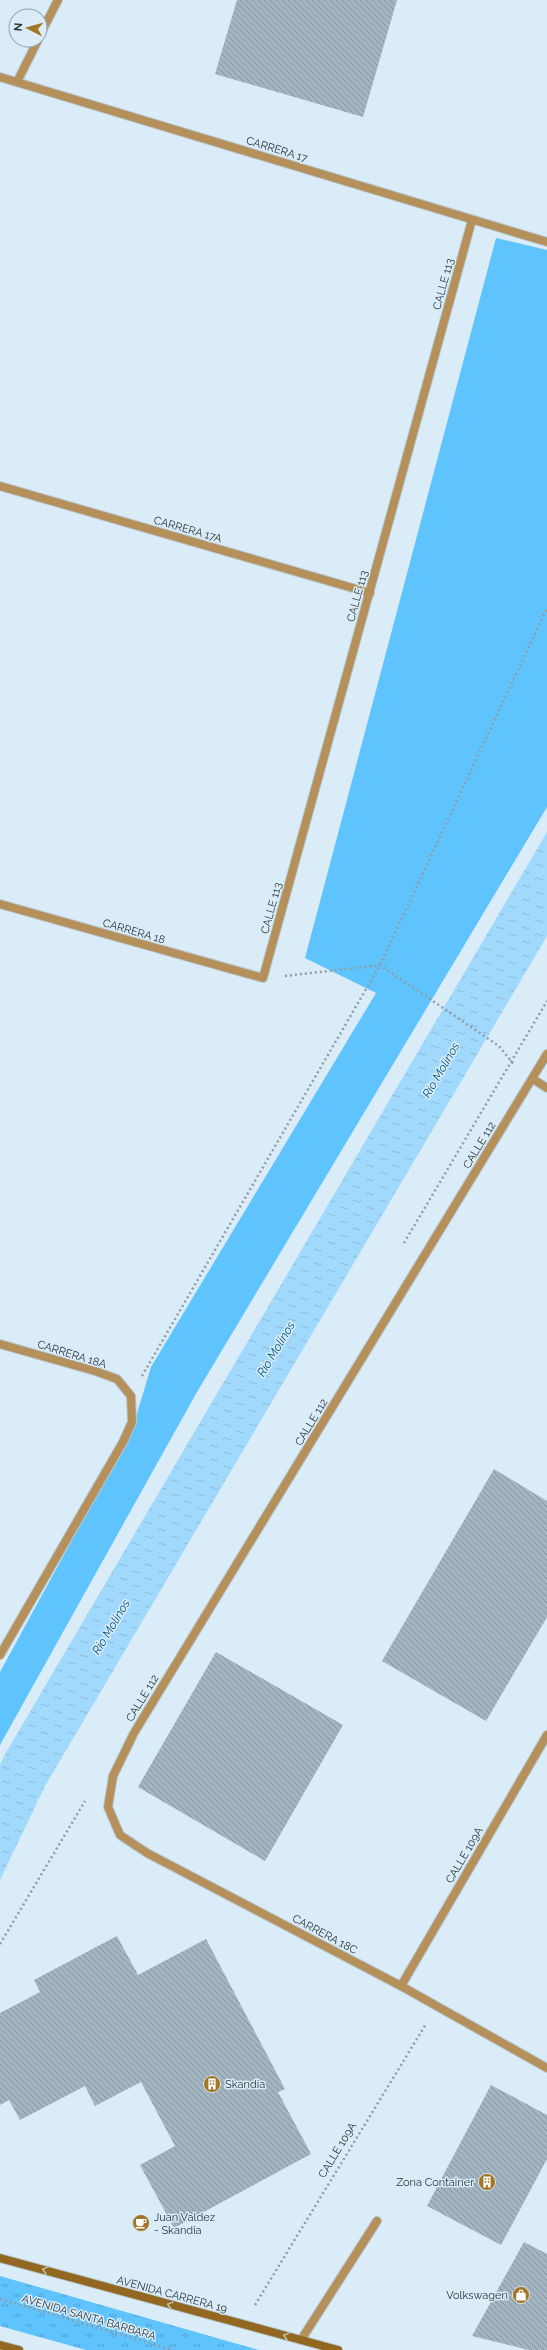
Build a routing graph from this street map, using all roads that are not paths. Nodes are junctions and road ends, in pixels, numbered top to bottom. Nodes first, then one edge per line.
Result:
1 (58, 0) edge
2 (48, 19) edge
3 (34, 48) edge
4 (0, 76) edge
5 (17, 82) junction
6 (472, 220) junction
7 (547, 242) edge
8 (0, 486) edge
9 (370, 593) junction
10 (0, 904) edge
11 (263, 978) joint
12 (547, 1054) edge
13 (532, 1079) junction
14 (547, 1088) edge
15 (0, 1344) edge
16 (0, 1655) edge
17 (547, 1735) edge
18 (108, 1807) joint
19 (401, 1986) junction
20 (547, 2068) edge
21 (377, 2221) dead end
22 (0, 2258) edge
23 (301, 2340) junction
24 (0, 2345) edge
25 (19, 2350) edge
26 (338, 2350) edge

1 - 2 street
3 - 5 street
4 - 5 street, CARRERA 17
5 - 6 street, CARRERA 17
6 - 7 street, CARRERA 17
6 - 9 street, CALLE 113
8 - 9 street, CARRERA 17A
9 - 11 street, CALLE 113
10 - 11 street, CARRERA 18
12 - 13 street, CALLE 112
13 - 14 street
13 - 18 street, CALLE 112
15 - 16 street, CARRERA 18A
17 - 19 street, CALLE 109A
18 - 19 street, CARRERA 18C
19 - 20 street, CARRERA 18C
21 - 23 street
23 -> 22 main road, AVENIDA CARRERA 19
23 - 26 main road, AVENIDA CARRERA 19
24 - 25 main road

